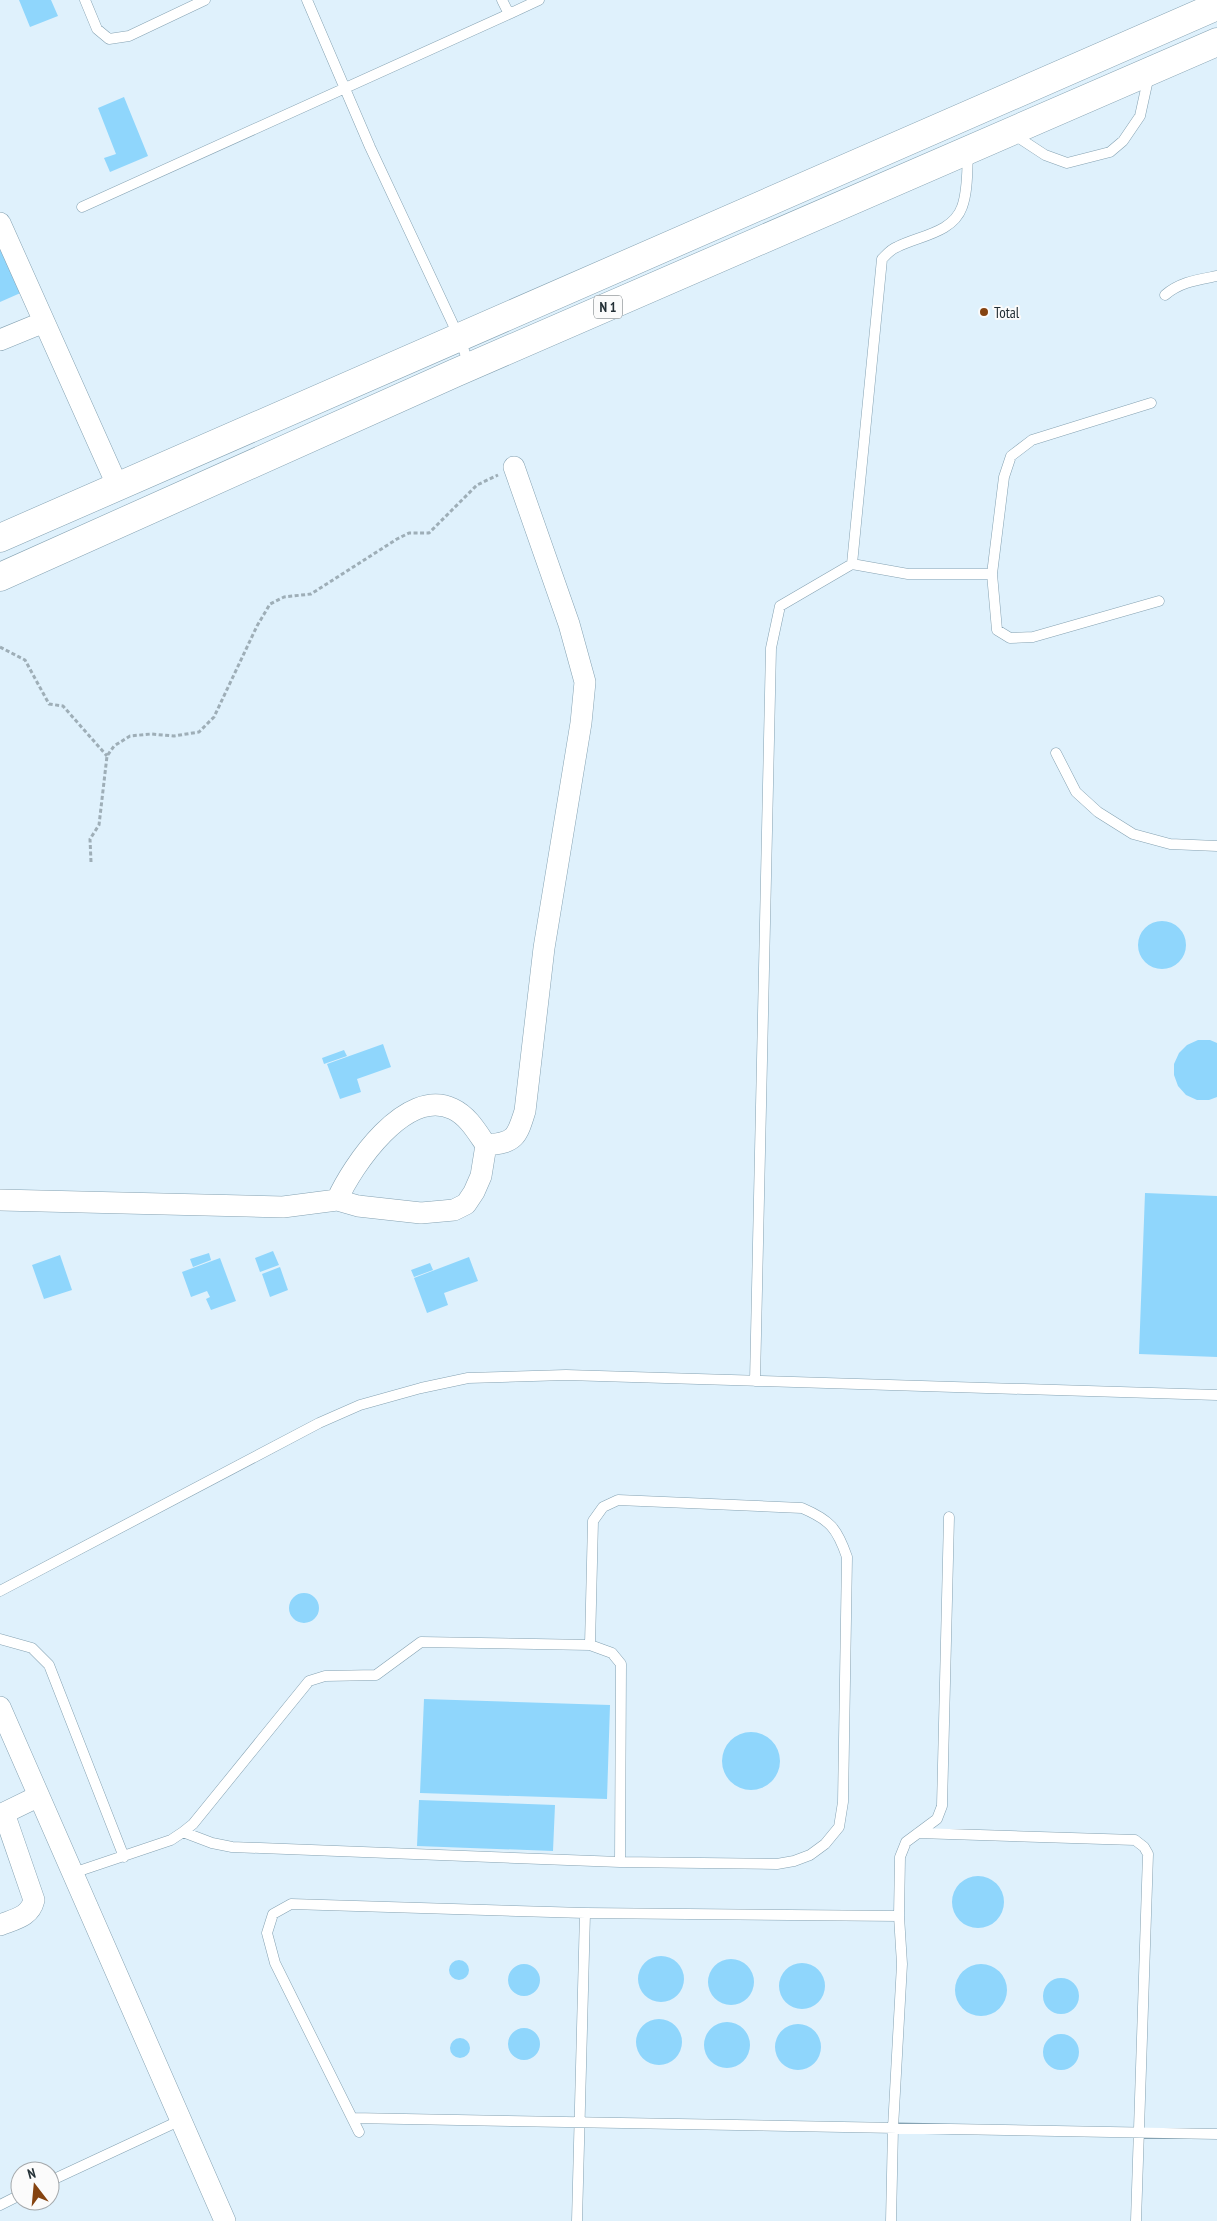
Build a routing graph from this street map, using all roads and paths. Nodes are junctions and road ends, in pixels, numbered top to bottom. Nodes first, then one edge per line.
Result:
1 (85, 0) edge
2 (205, 0) edge
3 (307, 0) edge
4 (502, 0) edge
5 (540, 0) edge
6 (1217, 6) edge
7 (509, 14) junction
8 (1217, 42) edge
9 (1150, 71) junction
10 (345, 88) junction
11 (1010, 132) junction
12 (968, 151) junction
13 (82, 207) dead end
14 (0, 223) edge
15 (1217, 276) edge
16 (1165, 295) dead end
17 (44, 322) junction
18 (459, 337) junction
19 (0, 340) edge
20 (470, 367) junction
21 (1151, 403) dead end
22 (514, 467) joint
23 (118, 488) junction
24 (0, 538) edge
25 (852, 564) junction
26 (992, 574) junction
27 (0, 577) edge
28 (1159, 601) dead end
29 (0, 647) edge
30 (1056, 753) dead end
31 (107, 756) junction
32 (1217, 846) edge
33 (91, 862) dead end
34 (486, 1145) junction
35 (0, 1200) edge
36 (337, 1200) junction
37 (754, 1381) junction
38 (1217, 1395) edge
39 (949, 1517) dead end
40 (0, 1591) edge
41 (0, 1639) edge
42 (590, 1645) junction
43 (0, 1706) edge
44 (39, 1796) junction
45 (2, 1814) edge
46 (183, 1832) junction
47 (917, 1832) junction
48 (124, 1857) junction
49 (620, 1862) junction
50 (73, 1873) junction
51 (585, 1913) junction
52 (899, 1916) junction
53 (0, 1925) edge
54 (352, 2118) junction
55 (181, 2120) junction
56 (580, 2122) junction
57 (892, 2128) junction
58 (359, 2132) dead end
59 (1138, 2133) junction
60 (1217, 2134) edge
61 (60, 2176) edge
62 (226, 2221) edge
63 (577, 2221) edge
64 (891, 2221) edge
65 (1136, 2221) edge

1 - 2 lane
3 - 10 lane
4 - 7 lane
5 - 7 lane
6 - 18 highway, N 1
7 - 10 lane
8 - 9 highway, N 1
9 - 11 highway, N 1
9 - 11 lane
10 - 13 lane
10 - 18 lane
11 - 12 highway, N 1
12 - 20 highway, N 1
12 - 25 lane
14 - 17 street
15 - 16 lane
17 - 19 street
17 - 23 street
18 - 20 lane
18 - 23 highway, N 1
20 - 27 highway, N 1
21 - 26 lane
22 - 31 path
22 - 34 street
23 - 24 highway, N 1
25 - 26 lane
25 - 37 lane
26 - 28 lane
29 - 31 path
30 - 32 lane
31 - 33 path
34 - 36 street
34 - 36 street
35 - 36 street
37 - 38 lane
37 - 40 lane
39 - 47 lane
41 - 48 lane
42 - 46 lane
42 - 49 lane
42 - 49 lane
43 - 44 street
44 - 45 street
44 - 50 street
45 - 53 street
46 - 48 lane
46 - 49 lane
47 - 52 lane
47 - 59 lane
48 - 50 lane
50 - 55 street
51 - 52 lane
51 - 54 lane
51 - 56 lane
52 - 57 lane
54 - 56 lane
54 - 58 lane
55 - 61 lane
55 - 62 street
56 - 57 lane
56 - 63 lane
57 - 59 lane
57 - 64 lane
59 - 60 lane
59 - 65 lane

